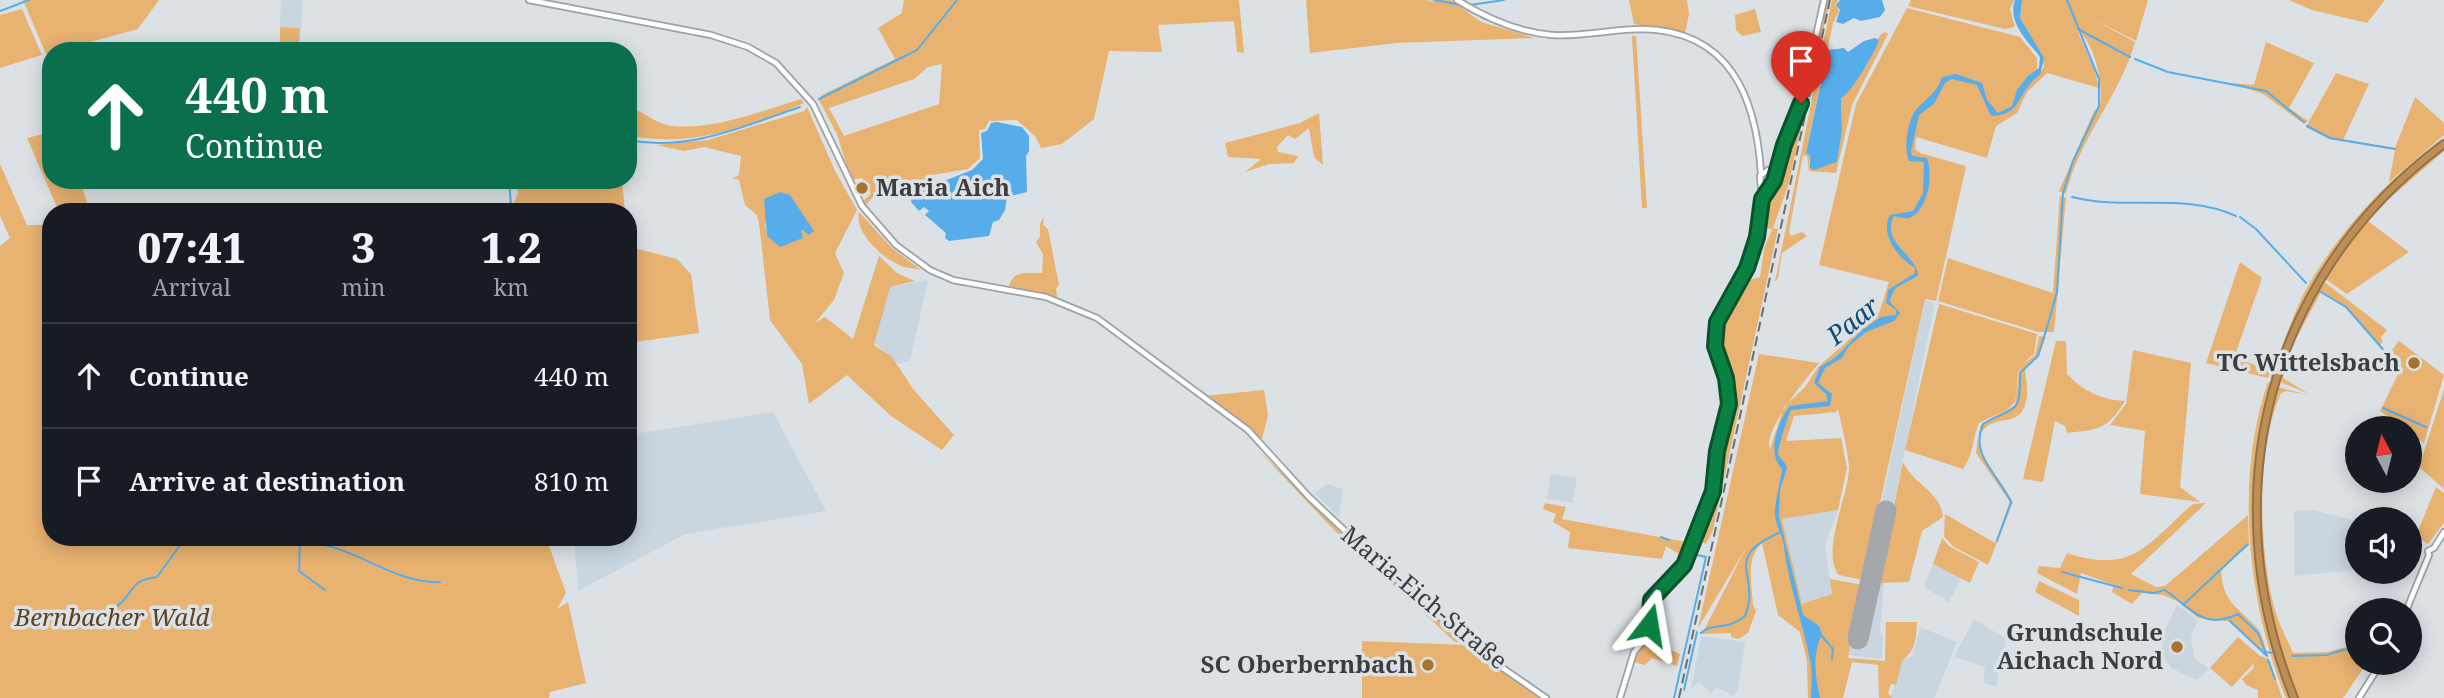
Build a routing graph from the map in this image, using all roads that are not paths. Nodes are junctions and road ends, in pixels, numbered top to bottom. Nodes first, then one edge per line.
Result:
1 (529, 0) edge
2 (1824, 0) edge
3 (1458, 1) edge
4 (2444, 144) edge
5 (1759, 157) junction
6 (1780, 166) junction
7 (1769, 171) junction
8 (1761, 173) junction
9 (1775, 176) junction
10 (1765, 184) junction
11 (2444, 533) edge
12 (2411, 598) edge
13 (2373, 675) edge
14 (1546, 698) edge
15 (1620, 698) edge
16 (2294, 698) edge
17 (2359, 698) edge

1 - 14 main road, Maria-Eich-Straße
2 - 6 main road
3 - 5 main road
4 - 16 highway
5 - 7 main road
5 - 8 main road
6 - 7 main road
6 - 9 main road
7 - 8 main road
7 - 9 main road
8 - 10 main road
9 - 10 main road
10 - 15 main road
11 - 12 main road
13 - 17 main road

